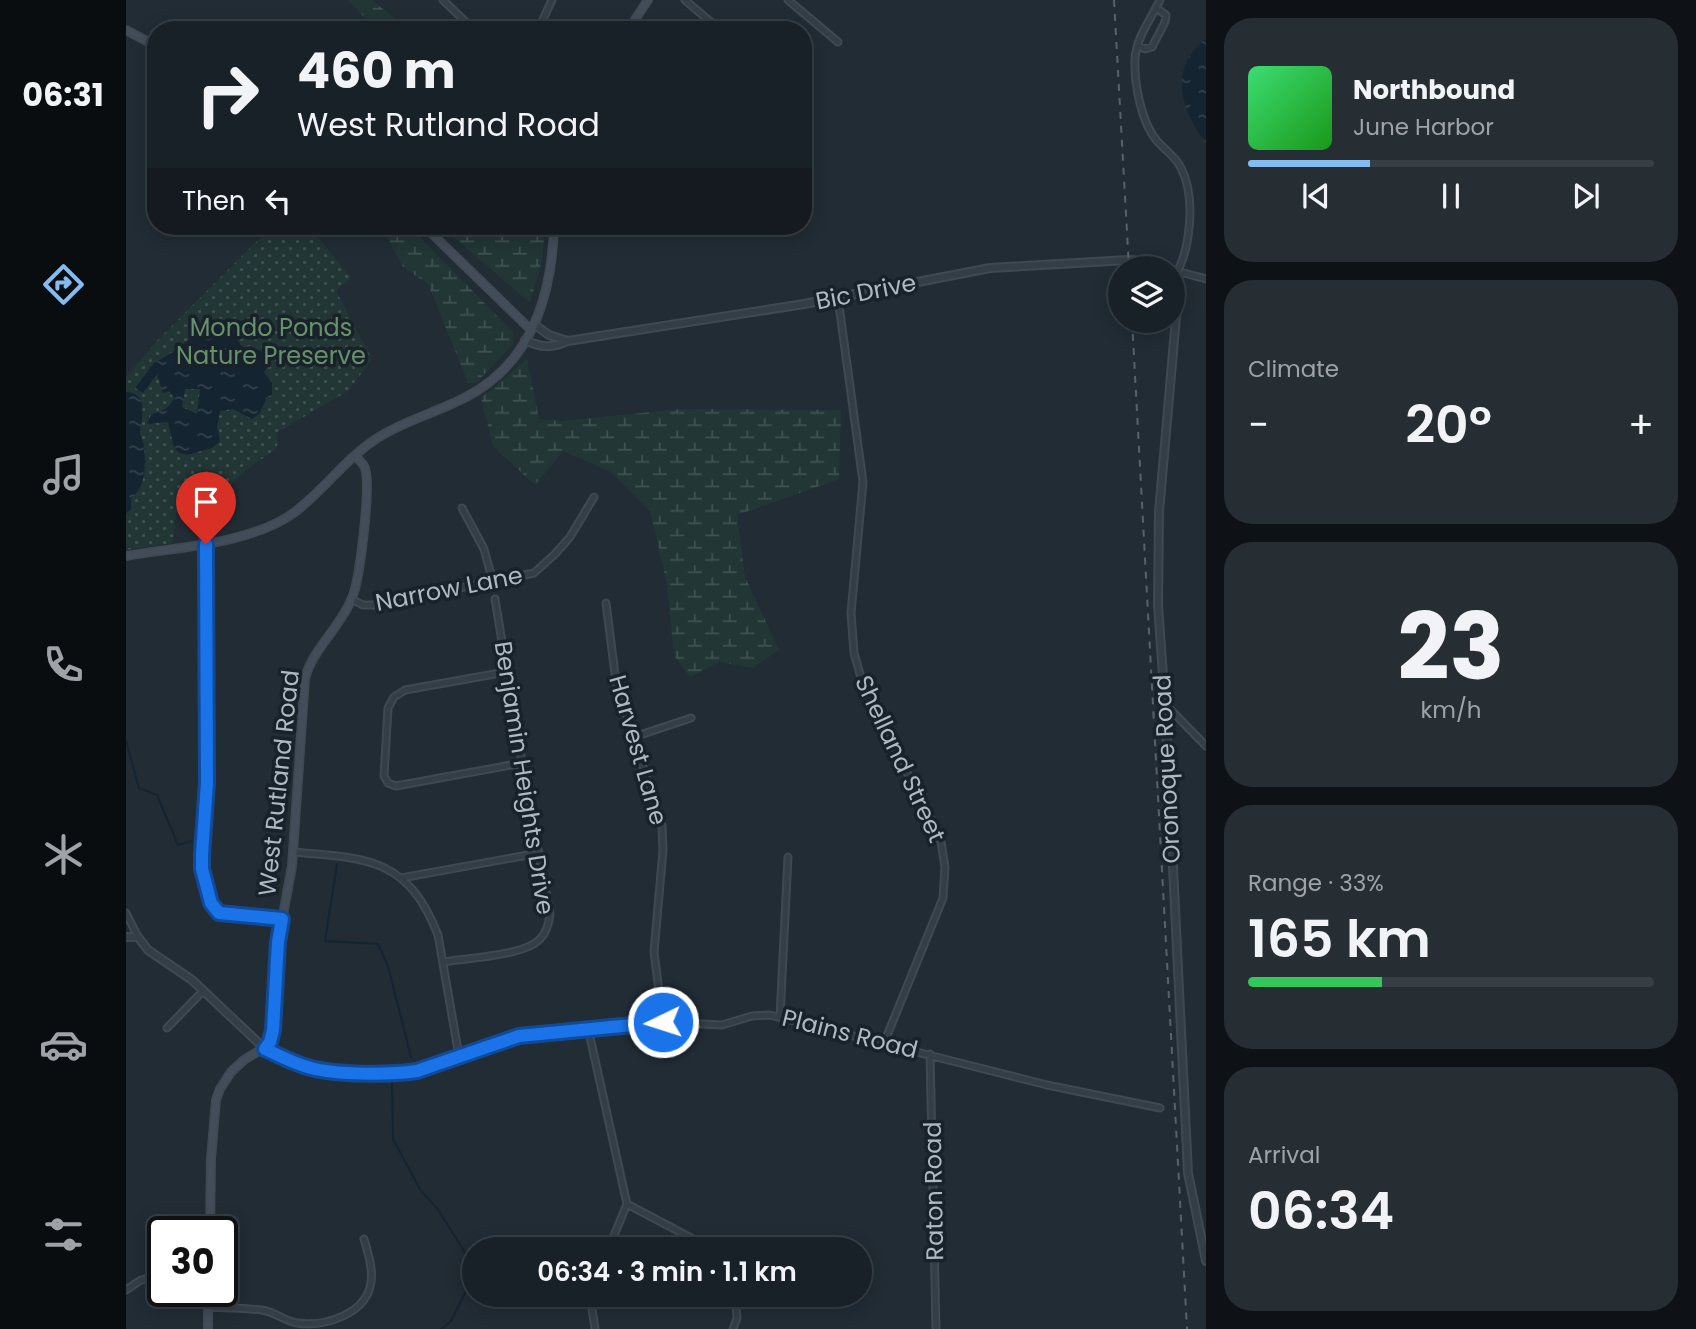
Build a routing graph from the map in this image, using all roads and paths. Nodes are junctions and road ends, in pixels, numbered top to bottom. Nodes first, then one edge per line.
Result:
1 (443, 0) edge
2 (552, 0) edge
3 (648, 0) edge
4 (685, 0) edge
5 (788, 0) edge
6 (1160, 0) edge
7 (1156, 8) junction
8 (465, 21) edge
9 (542, 21) edge
10 (634, 21) edge
11 (710, 21) edge
12 (126, 30) edge
13 (147, 41) edge
14 (838, 42) dead end
15 (1139, 46) junction
16 (434, 235) edge
17 (553, 235) edge
18 (1183, 256) edge
19 (1108, 262) edge
20 (1185, 273) edge
21 (1206, 278) edge
22 (838, 298) junction
23 (533, 327) junction
24 (1175, 333) edge
25 (525, 340) junction
26 (568, 341) junction
27 (355, 456) junction
28 (594, 496) dead end
29 (462, 508) dead end
30 (206, 544) junction
31 (126, 556) edge
32 (493, 582) junction
33 (351, 599) junction
34 (495, 599) dead end
35 (606, 603) dead end
36 (506, 672) junction
37 (1165, 704) junction
38 (691, 718) dead end
39 (634, 737) junction
40 (1206, 746) edge
41 (522, 763) junction
42 (293, 852) junction
43 (539, 853) junction
44 (788, 857) dead end
45 (401, 878) junction
46 (126, 913) edge
47 (282, 919) junction
48 (126, 937) edge
49 (138, 937) junction
50 (443, 962) junction
51 (203, 991) junction
52 (780, 1017) junction
53 (663, 1022) junction
54 (167, 1028) dead end
55 (588, 1028) junction
56 (884, 1043) junction
57 (265, 1049) junction
58 (930, 1054) junction
59 (459, 1056) junction
60 (1160, 1108) dead end
61 (627, 1204) junction
62 (210, 1216) edge
63 (613, 1237) edge
64 (689, 1237) edge
65 (364, 1239) dead end
66 (1206, 1261) edge
67 (147, 1278) edge
68 (126, 1290) edge
69 (207, 1307) joint
70 (592, 1307) edge
71 (736, 1307) edge
72 (208, 1329) edge
73 (595, 1329) edge
74 (733, 1329) edge
75 (936, 1329) edge

1 - 8 street
2 - 9 street
3 - 10 main road
4 - 11 street
5 - 14 street
6 - 7 street
7 - 15 street
7 - 15 street
12 - 13 main road
15 - 18 street
16 - 23 main road
17 - 23 main road
19 - 22 street, Bic Drive
20 - 21 street
22 - 26 street, Bic Drive
22 - 56 street, Shelland Street
23 - 25 main road
23 - 26 street
24 - 37 street, Oronoque Road
25 - 26 street, Bic Drive
25 - 27 main road
27 - 30 main road
27 - 33 main road, West Rutland Road
28 - 32 street, Narrow Lane
29 - 32 street
30 - 31 main road
30 - 47 street
32 - 33 street, Narrow Lane
33 - 42 main road, West Rutland Road
34 - 36 street, Benjamin Heights Drive
35 - 39 street, Harvest Lane
36 - 41 street, Benjamin Heights Drive
36 - 41 street
37 - 40 street
37 - 66 street, Oronoque Road
38 - 39 street
39 - 53 street, Harvest Lane
41 - 43 street, Benjamin Heights Drive
42 - 45 street
42 - 47 main road, West Rutland Road
43 - 45 street
43 - 50 street, Benjamin Heights Drive
44 - 52 street
45 - 50 street
46 - 49 street
47 - 57 main road, West Rutland Road
48 - 49 street
49 - 51 street, Plains Road
50 - 59 street
51 - 54 street
51 - 57 street, Plains Road
52 - 53 street, Plains Road
52 - 56 street, Plains Road
53 - 55 street, Plains Road
55 - 59 street, Plains Road
55 - 61 street
56 - 58 street, Plains Road
57 - 59 street, Plains Road
57 - 62 main road
58 - 60 street, Plains Road
58 - 75 street, Raton Road
61 - 63 street
61 - 64 street
65 - 69 street
67 - 68 street
69 - 72 main road
70 - 73 street
71 - 74 street

